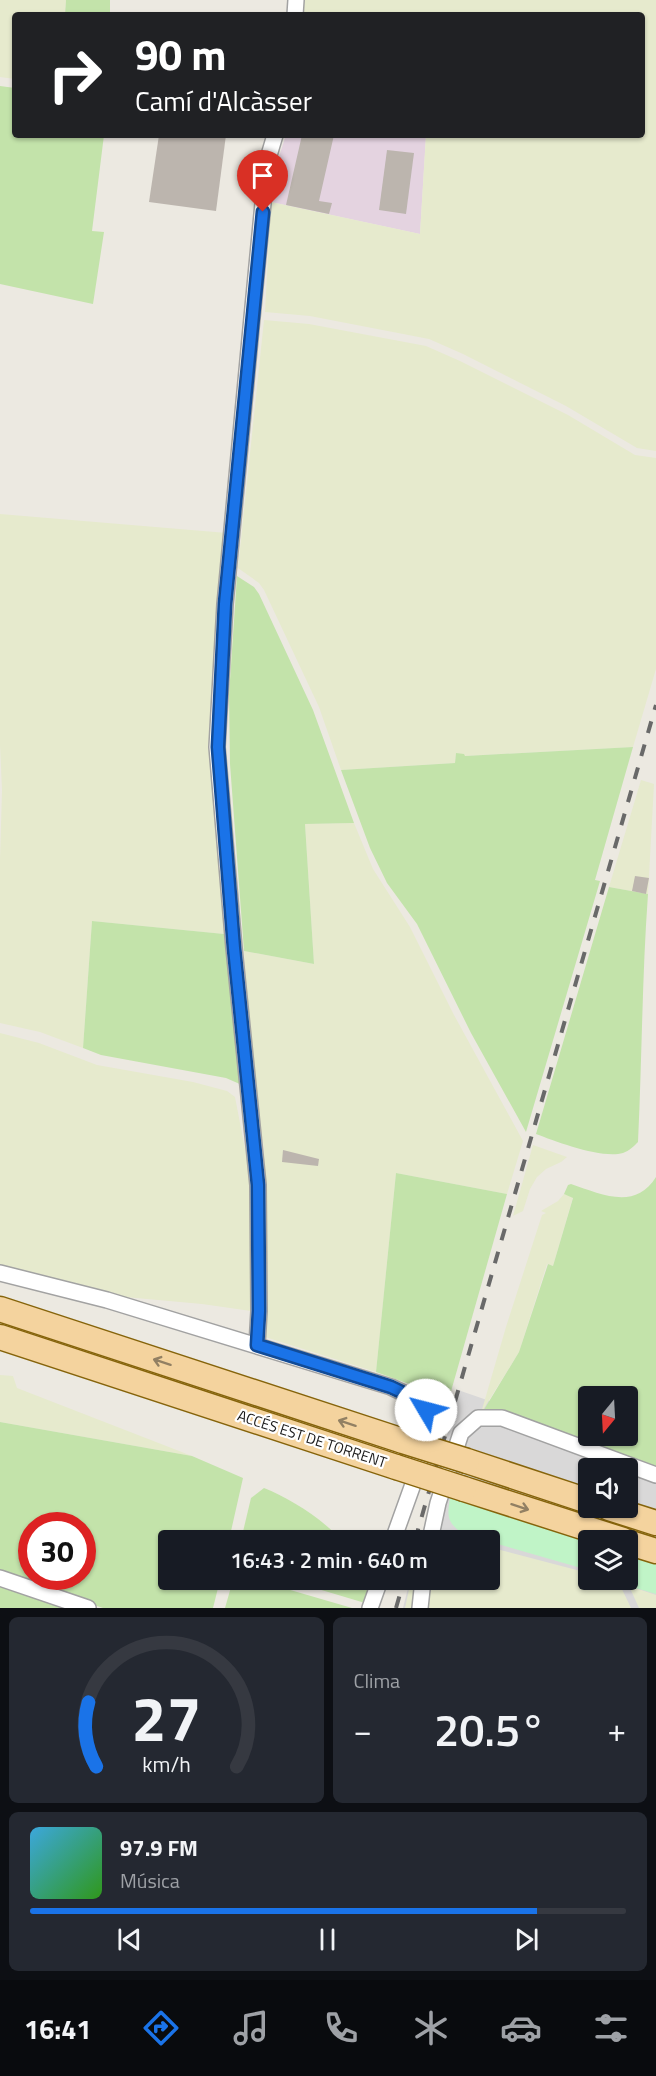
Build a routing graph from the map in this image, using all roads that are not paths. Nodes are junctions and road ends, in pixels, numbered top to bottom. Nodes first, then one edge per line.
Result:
1 (274, 138) edge
2 (0, 1274) edge
3 (0, 1309) edge
4 (0, 1337) edge
5 (257, 1345) junction
6 (0, 1346) edge
7 (55, 1355) junction
8 (656, 1475) edge
9 (578, 1497) edge
10 (638, 1517) edge
11 (656, 1523) edge
12 (397, 1530) edge
13 (432, 1530) edge
14 (591, 1530) edge
15 (638, 1545) edge
16 (656, 1551) edge
17 (0, 1578) edge
18 (376, 1590) edge
19 (422, 1590) edge
20 (88, 1608) edge
21 (370, 1608) edge
22 (420, 1608) edge

1 - 5 street
2 - 5 street
9 -> 3 main road, ACCÉS EST DE TORRENT, bridge
4 - 7 main road, ACCÉS EST DE TORRENT
5 - 12 street
6 - 7 street
7 -> 14 main road, ACCÉS EST DE TORRENT, bridge
8 - 13 street
10 - 11 main road
15 - 16 main road, ACCÉS EST DE TORRENT
17 - 20 street
18 - 21 street
19 - 22 street

